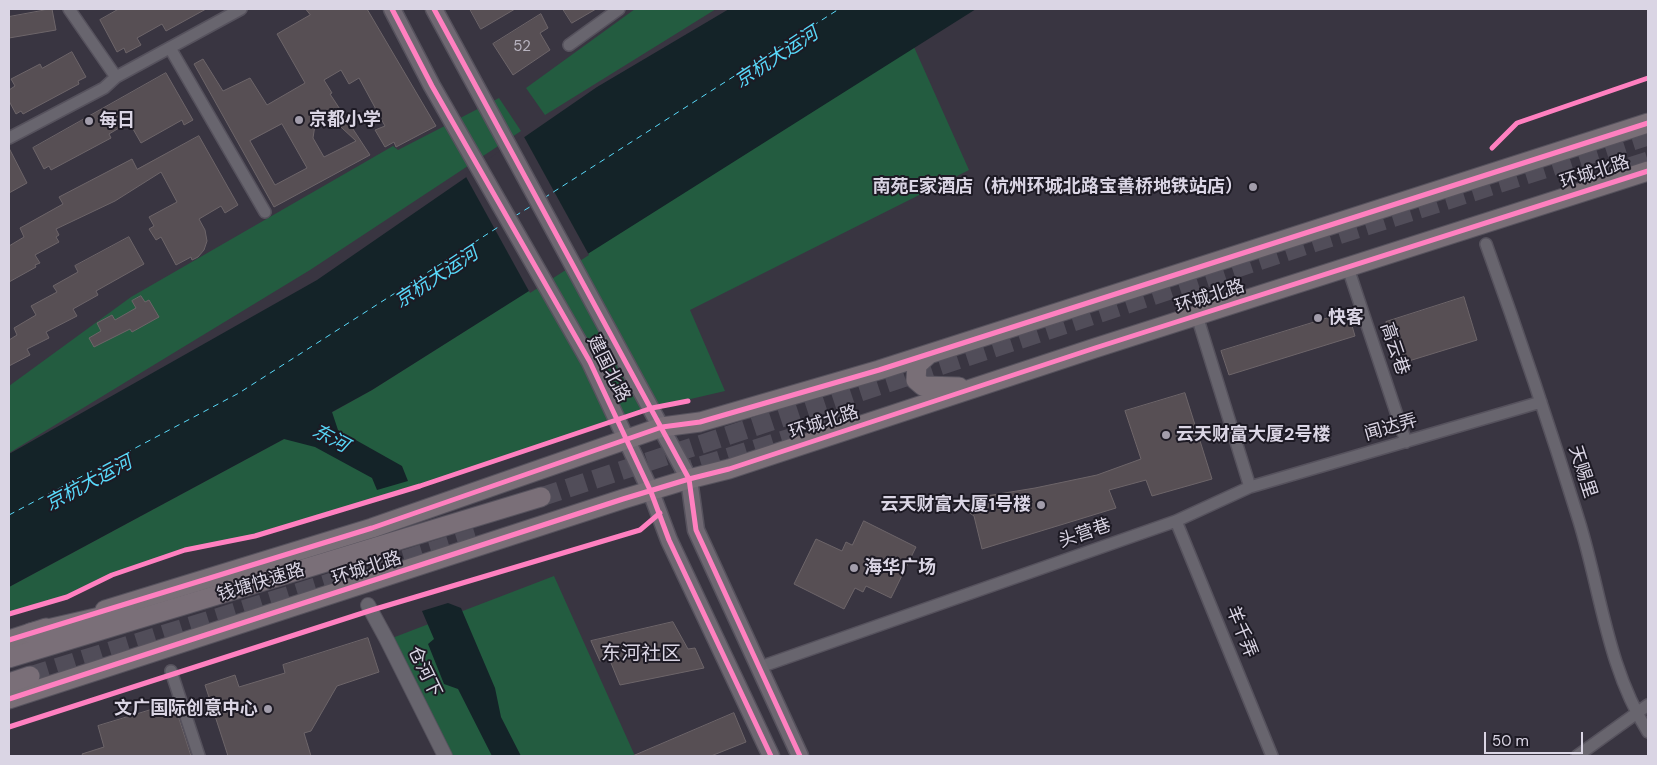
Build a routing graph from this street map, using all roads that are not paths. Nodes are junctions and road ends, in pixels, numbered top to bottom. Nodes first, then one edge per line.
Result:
1 (69, 9) edge
2 (241, 9) edge
3 (392, 9) edge
4 (434, 9) edge
5 (619, 9) edge
6 (569, 45) dead end
7 (170, 48) junction
8 (116, 77) junction
9 (1648, 123) edge
10 (9, 138) edge
11 (1648, 171) edge
12 (265, 212) dead end
13 (1486, 244) dead end
14 (1348, 268) junction
15 (1197, 316) junction
16 (929, 354) junction
17 (976, 387) junction
18 (1541, 402) junction
19 (662, 427) junction
20 (625, 440) junction
21 (1406, 442) junction
22 (689, 478) junction
23 (1250, 487) junction
24 (651, 492) junction
25 (540, 497) tunnel mouth
26 (1176, 521) junction
27 (296, 573) junction
28 (368, 605) dead end
29 (30, 633) junction
30 (9, 640) edge
31 (9, 658) edge
32 (760, 667) junction
33 (171, 671) dead end
34 (30, 676) tunnel mouth
35 (9, 683) edge
36 (9, 700) edge
37 (1648, 705) edge
38 (1636, 713) junction
39 (1648, 732) edge
40 (199, 756) edge
41 (445, 756) edge
42 (771, 756) edge
43 (800, 756) edge
44 (1272, 756) edge
45 (1577, 756) edge

1 - 8 street
2 - 7 street
3 - 20 main road, 建国北路
4 - 19 main road, 建国北路
5 - 6 street
7 - 8 street
7 - 12 street
8 - 10 street
9 - 16 main road, 环城北路
11 - 14 main road, 环城北路
13 - 18 street, 天赐里
14 - 15 main road, 环城北路
14 - 21 street, 高云巷
15 - 17 main road, 环城北路
15 - 23 street
16 - 17 main road
16 - 19 main road, 环城北路
17 - 22 main road, 环城北路
18 - 21 street, 闻达弄
18 - 38 street, 天赐里
19 - 20 main road, 环城北路
19 - 22 main road, 建国北路
20 - 24 main road, 建国北路
20 - 29 main road, 环城北路
21 - 23 street, 闻达弄
22 - 24 main road, 环城北路
22 - 32 main road, 建国北路
23 - 26 street, 头营巷
24 - 36 main road, 环城北路
24 - 42 main road, 建国北路
25 - 27 highway, 钱塘快速路
26 - 32 street, 头营巷
26 - 44 street, 羊千弄
27 - 29 highway
27 - 31 highway, 钱塘快速路
28 - 41 street, 仓河下
29 - 30 main road, 环城北路
32 - 43 main road, 建国北路
33 - 40 street
34 - 35 highway
37 - 38 street
38 - 39 street, 天赐里
38 - 45 street

